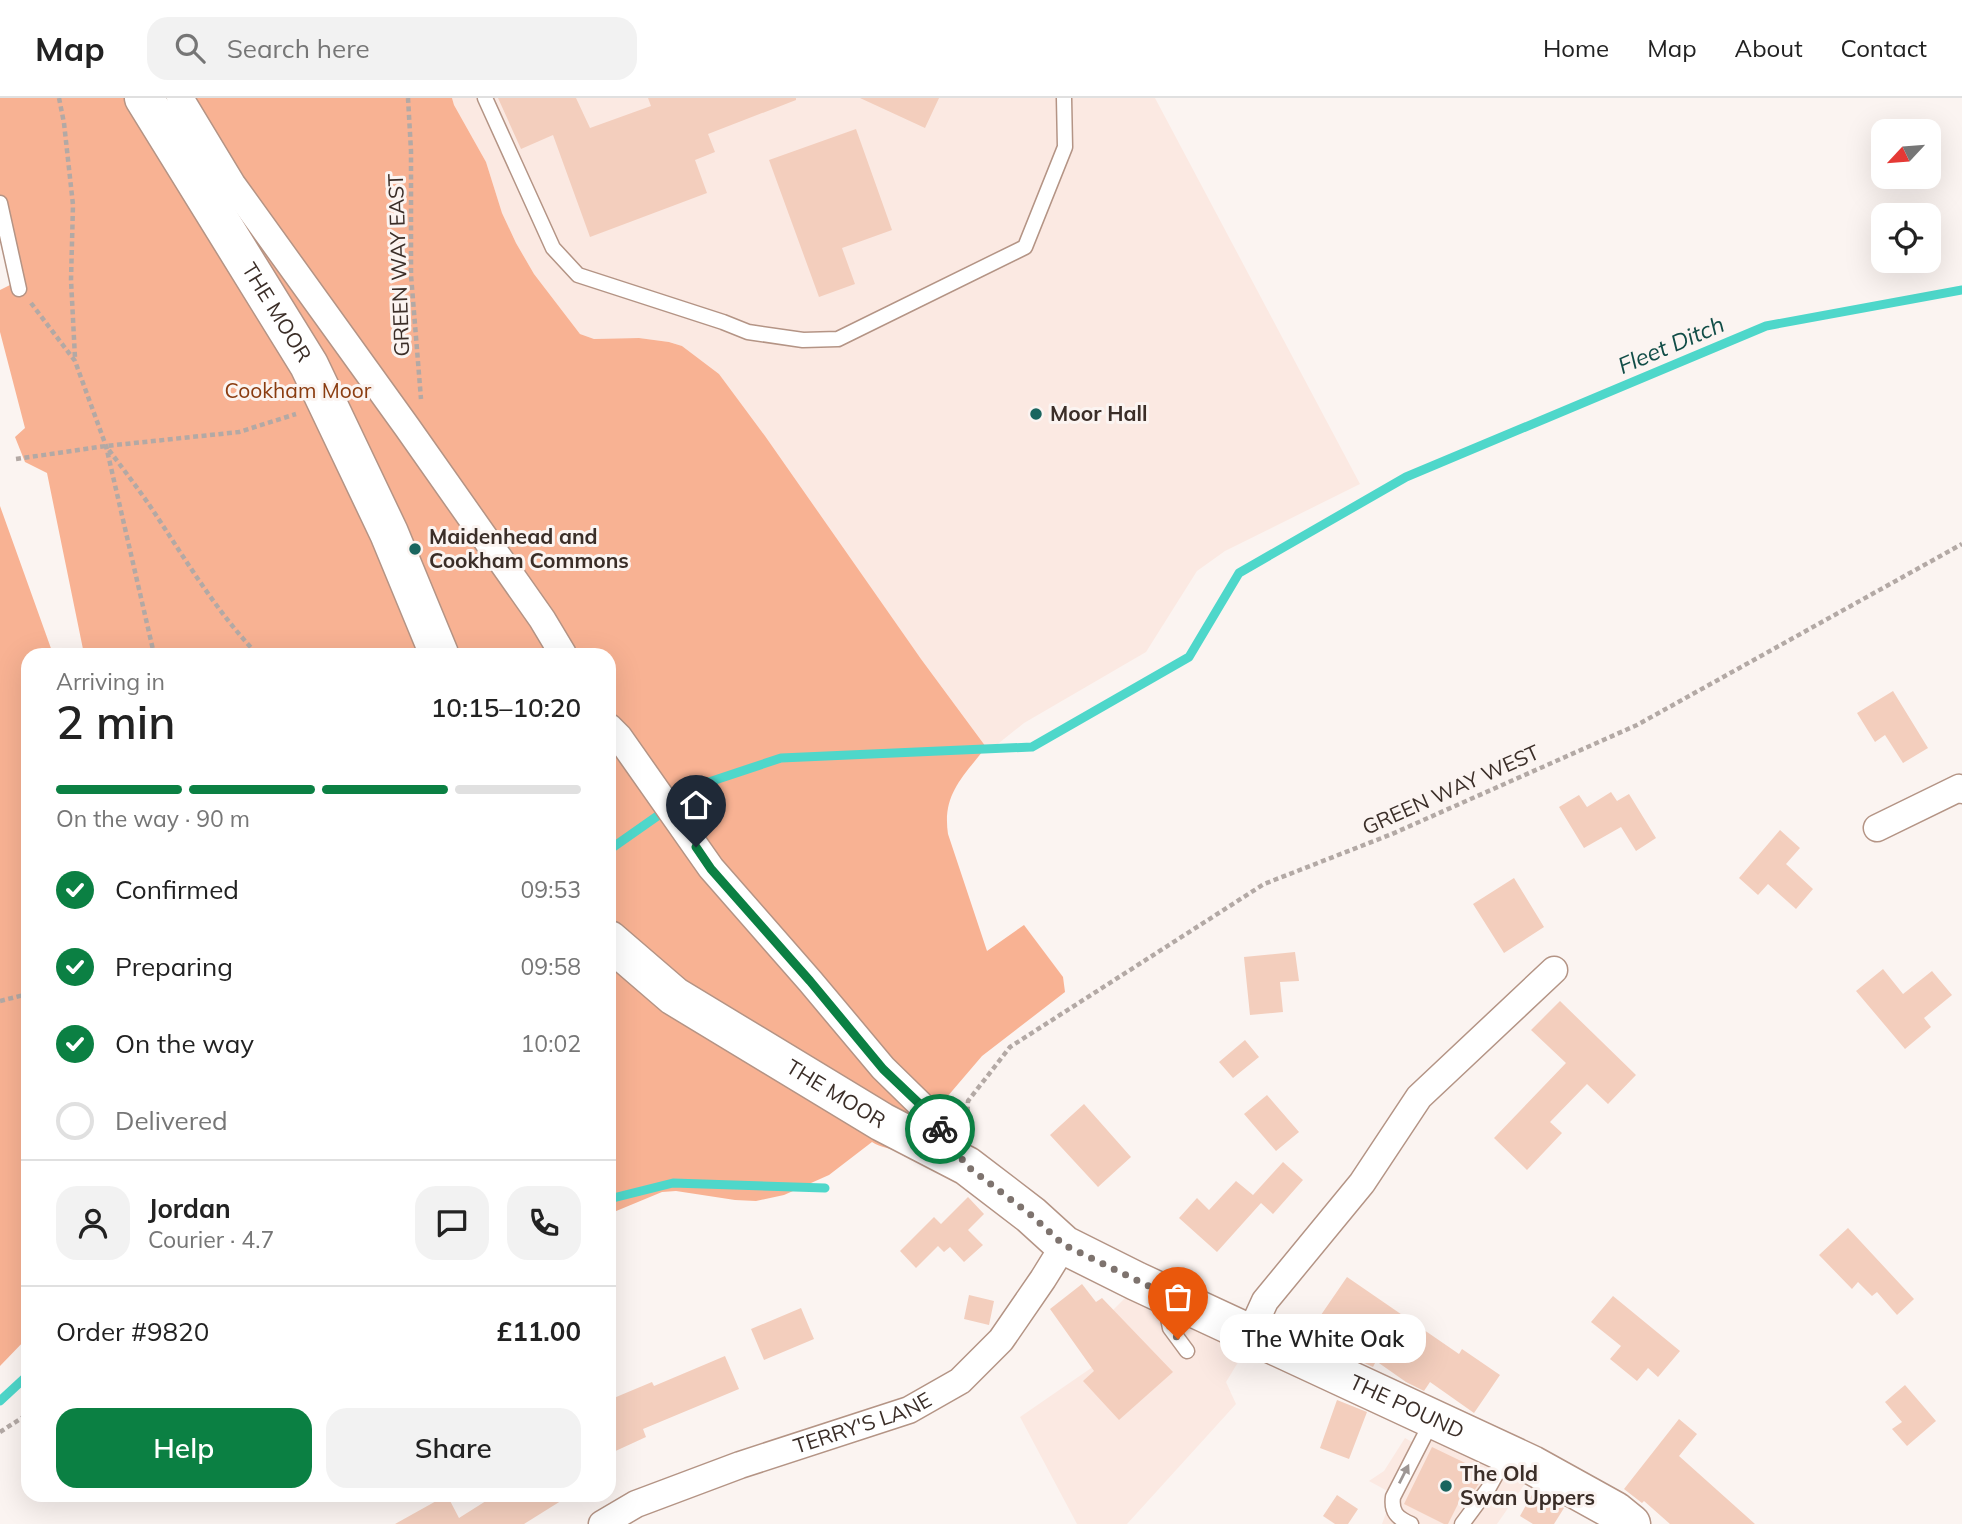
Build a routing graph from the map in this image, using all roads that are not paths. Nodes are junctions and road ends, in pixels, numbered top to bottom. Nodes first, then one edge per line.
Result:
1 (144, 98) edge
2 (180, 98) edge
3 (485, 98) edge
4 (1064, 98) edge
5 (0, 203) edge
6 (19, 289) road end
7 (437, 648) edge
8 (559, 648) edge
9 (616, 735) edge
10 (1962, 790) edge
11 (1877, 828) dead end
12 (616, 946) edge
13 (1554, 970) dead end
14 (967, 1166) junction
15 (1064, 1245) junction
16 (1163, 1293) junction
17 (1250, 1334) junction
18 (1187, 1351) dead end
19 (1433, 1419) junction
20 (1508, 1454) junction
21 (602, 1524) edge
22 (1411, 1524) edge
23 (1462, 1524) edge
24 (1630, 1524) edge

1 - 7 main road, THE MOOR
2 - 8 street
3 - 4 lane
5 - 6 lane
9 - 14 street
10 - 11 street
12 - 14 main road, THE MOOR
13 - 17 street
14 - 15 main road, THE MOOR
15 - 16 main road, THE POUND
15 - 21 street, TERRY'S LANE
16 - 17 main road, THE POUND
16 - 18 lane
17 - 19 main road, THE POUND
19 - 20 main road, THE POUND
22 -> 19 lane
20 - 23 lane
20 - 24 main road, THE POUND

